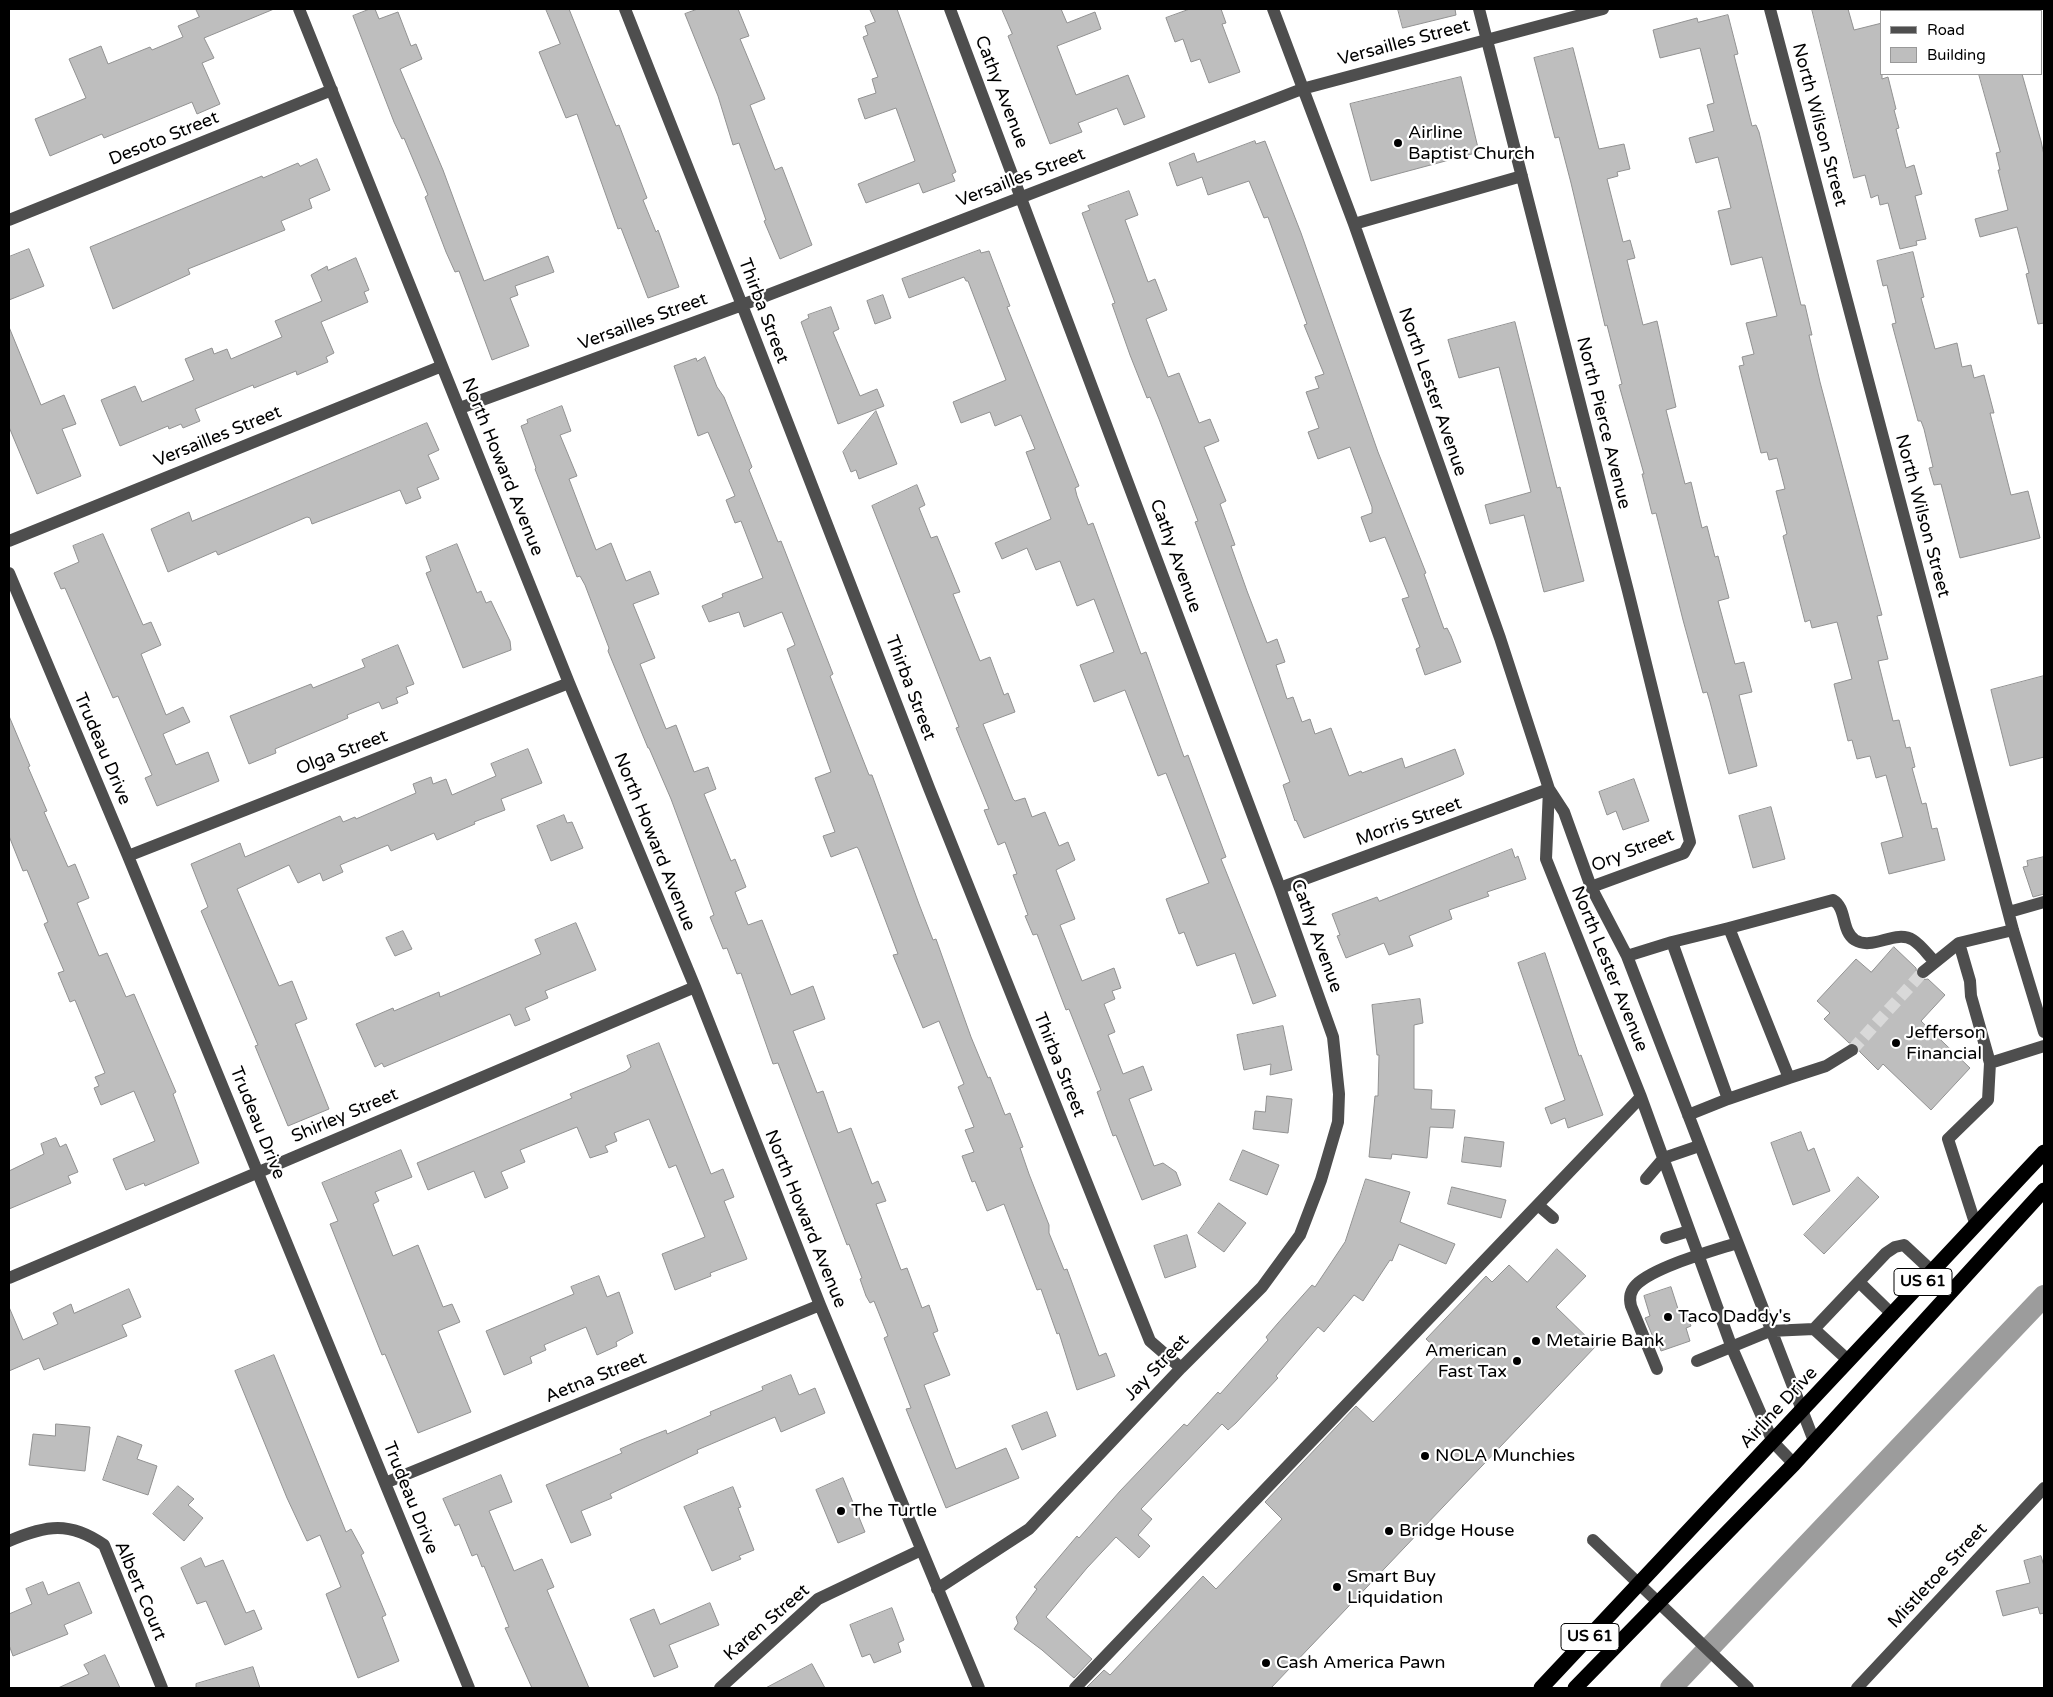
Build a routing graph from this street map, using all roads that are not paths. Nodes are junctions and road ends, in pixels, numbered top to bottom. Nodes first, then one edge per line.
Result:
1 (299, 9) edge
2 (625, 9) edge
3 (950, 9) edge
4 (1273, 9) edge
5 (1479, 9) edge
6 (1603, 9) edge
7 (1770, 9) edge
8 (1487, 39) junction
9 (1302, 89) junction
10 (332, 90) junction
11 (1522, 176) junction
12 (1022, 196) junction
13 (9, 220) edge
14 (1354, 224) junction
15 (742, 304) junction
16 (442, 366) junction
17 (460, 408) junction
18 (9, 541) edge
19 (9, 573) edge
20 (569, 683) junction
21 (1549, 789) junction
22 (1688, 848) joint
23 (128, 856) junction
24 (1591, 887) junction
25 (1280, 888) junction
26 (2044, 902) edge
27 (2009, 912) junction
28 (1729, 928) junction
29 (2014, 930) junction
30 (1672, 942) junction
31 (1959, 943) junction
32 (1627, 956) junction
33 (1935, 962) junction
34 (1923, 972) tunnel mouth
35 (695, 987) junction
36 (2044, 1032) edge
37 (2044, 1046) edge
38 (1852, 1050) tunnel mouth
39 (1990, 1062) junction
40 (1789, 1078) junction
41 (1641, 1097) junction
42 (1728, 1099) junction
43 (1688, 1114) junction
44 (1338, 1122) joint
45 (1699, 1146) junction
46 (2044, 1152) edge
47 (1664, 1158) junction
48 (258, 1172) junction
49 (1646, 1179) dead end
50 (2044, 1190) edge
51 (1538, 1205) junction
52 (1553, 1218) dead end
53 (1976, 1226) junction
54 (1689, 1231) junction
55 (1666, 1238) dead end
56 (1736, 1244) junction
57 (1697, 1255) junction
58 (1933, 1272) junction
59 (9, 1278) edge
60 (1858, 1282) junction
61 (820, 1305) junction
62 (1893, 1315) junction
63 (1814, 1330) junction
64 (1770, 1331) junction
65 (1732, 1348) junction
66 (1697, 1361) dead end
67 (1849, 1361) junction
68 (1181, 1368) junction
69 (1657, 1369) dead end
70 (1801, 1412) junction
71 (1814, 1441) junction
72 (1773, 1442) junction
73 (1794, 1464) junction
74 (385, 1483) junction
75 (2044, 1488) edge
76 (1593, 1540) dead end
77 (9, 1541) edge
78 (920, 1550) junction
79 (1639, 1585) junction
80 (937, 1589) junction
81 (1657, 1603) junction
82 (1746, 1686) edge
83 (162, 1688) edge
84 (469, 1688) edge
85 (720, 1688) edge
86 (980, 1688) edge
87 (1075, 1688) edge
88 (1540, 1688) edge
89 (1574, 1688) edge
90 (1856, 1688) edge

1 - 10 street, North Howard Avenue
2 - 15 street, Thirba Street
3 - 12 street, Cathy Avenue
4 - 9 street, North Lester Avenue
5 - 8 street, North Pierce Avenue
6 - 8 street, Versailles Street
7 - 27 street, North Wilson Street
8 - 9 street, Versailles Street
8 - 11 street, North Pierce Avenue
9 - 12 street, Versailles Street
9 - 14 street, North Lester Avenue
10 - 13 street, Desoto Street
10 - 16 street, North Howard Avenue
11 - 14 street
11 - 22 street, North Pierce Avenue
12 - 15 street, Versailles Street
12 - 25 street, Cathy Avenue
14 - 21 street, North Lester Avenue
15 - 17 street, Versailles Street
15 - 68 street, Thirba Street
16 - 17 street, North Howard Avenue
16 - 18 street, Versailles Street
17 - 20 street, North Howard Avenue
19 - 23 street, Trudeau Drive
20 - 23 street, Olga Street
20 - 35 street, North Howard Avenue
21 - 24 street, North Lester Avenue
21 - 25 street, Morris Street
21 - 41 street, North Lester Avenue
22 - 24 street, Ory Street
23 - 48 street, Trudeau Drive
24 - 32 street, North Lester Avenue
25 - 44 street, Cathy Avenue
26 - 27 street
27 - 29 street, North Wilson Street
28 - 30 street
28 - 33 street
28 - 40 street
29 - 31 street
29 - 36 street, North Wilson Street
30 - 32 street
30 - 42 street
31 - 33 street
31 - 39 street
32 - 43 street, North Lester Avenue
33 - 34 street
35 - 48 street, Shirley Street
35 - 61 street, North Howard Avenue
37 - 39 street
38 - 40 street
39 - 53 street
40 - 42 street
41 - 47 street, North Lester Avenue
41 - 51 street
42 - 43 street
43 - 45 street, North Lester Avenue
44 - 68 street, Jay Street
45 - 47 street
45 - 56 street, North Lester Avenue
46 - 53 highway, Airline Drive / US 61
47 - 49 street
47 - 54 street, North Lester Avenue
48 - 59 street, Shirley Street
48 - 74 street, Trudeau Drive
50 - 71 highway, US 61
51 - 52 street
51 - 87 street
53 - 58 highway, Airline Drive / US 61
54 - 55 street
54 - 57 street, North Lester Avenue
56 - 57 street
56 - 64 street, North Lester Avenue
57 - 65 street, North Lester Avenue
57 - 69 street
58 - 60 street
58 - 62 highway, Airline Drive / US 61
60 - 62 street
60 - 63 street
61 - 74 street, Aetna Street
61 - 78 street, North Howard Avenue
62 - 67 highway, Airline Drive / US 61
63 - 64 street
63 - 67 street
64 - 65 street
64 - 70 street, North Lester Avenue
65 - 66 street
65 - 72 street, North Lester Avenue
67 - 70 highway, Airline Drive / US 61
68 - 80 street, Jay Street
70 - 71 street, North Lester Avenue
70 - 72 highway, Airline Drive / US 61
71 - 73 highway, US 61
72 - 73 street, North Lester Avenue
72 - 79 highway, Airline Drive / US 61
73 - 81 highway, US 61
74 - 84 street, Trudeau Drive
75 - 90 street, Mistletoe Street
76 - 79 street
77 - 83 street, Albert Court
78 - 80 street, North Howard Avenue
78 - 85 street, Karen Street
79 - 81 street
79 - 88 highway, Airline Drive / US 61
80 - 86 street, North Howard Avenue
81 - 82 street
81 - 89 highway, US 61

